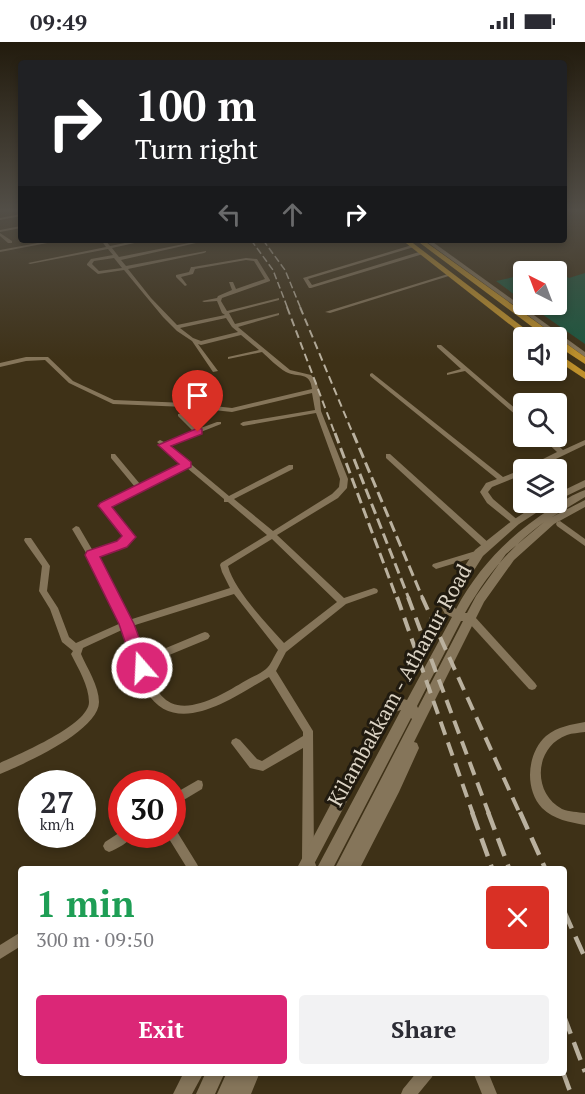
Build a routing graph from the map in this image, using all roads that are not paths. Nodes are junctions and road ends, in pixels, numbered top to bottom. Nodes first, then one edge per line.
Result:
1 (44, 260) edge
2 (93, 260) edge
3 (119, 260) edge
4 (164, 260) edge
5 (211, 260) edge
6 (242, 260) edge
7 (253, 260) edge
8 (358, 260) edge
9 (398, 260) edge
10 (430, 260) edge
11 (439, 260) edge
12 (455, 260) edge
13 (30, 263) dead end
14 (214, 264) junction
15 (125, 268) junction
16 (219, 271) dead end
17 (450, 275) junction
18 (231, 283) dead end
19 (185, 285) dead end
20 (236, 291) junction
21 (219, 299) junction
22 (277, 299) dead end
23 (204, 301) dead end
24 (328, 312) dead end
25 (226, 314) junction
26 (277, 314) dead end
27 (234, 326) junction
28 (176, 327) junction
29 (519, 327) edge
30 (537, 327) edge
31 (242, 333) junction
32 (194, 342) junction
33 (439, 346) dead end
34 (567, 348) edge
35 (261, 351) junction
36 (585, 355) edge
37 (230, 358) dead end
38 (585, 361) edge
39 (567, 363) edge
40 (0, 365) edge
41 (466, 369) junction
42 (215, 371) dead end
43 (449, 374) dead end
44 (372, 375) dead end
45 (585, 376) edge
46 (316, 390) junction
47 (513, 410) edge
48 (318, 411) junction
49 (180, 415) dead end
50 (219, 423) dead end
51 (243, 424) dead end
52 (198, 432) junction
53 (585, 442) edge
54 (555, 447) edge
55 (562, 453) junction
56 (113, 456) dead end
57 (388, 456) dead end
58 (549, 459) edge
59 (187, 465) junction
60 (291, 466) dead end
61 (513, 475) edge
62 (503, 480) junction
63 (585, 483) edge
64 (140, 487) junction
65 (567, 492) edge
66 (585, 493) edge
67 (227, 500) junction
68 (585, 503) edge
69 (585, 510) edge
70 (531, 513) edge
71 (516, 522) junction
72 (560, 524) junction
73 (76, 529) dead end
74 (271, 534) junction
75 (28, 540) dead end
76 (585, 543) edge
77 (483, 550) junction
78 (92, 555) junction
79 (436, 566) dead end
80 (236, 590) junction
81 (374, 591) dead end
82 (343, 602) junction
83 (472, 620) junction
84 (127, 624) junction
85 (205, 636) dead end
86 (77, 649) junction
87 (283, 649) junction
88 (140, 663) junction
89 (271, 672) junction
90 (532, 686) dead end
91 (585, 727) edge
92 (308, 739) junction
93 (236, 743) dead end
94 (0, 769) edge
95 (198, 785) dead end
96 (186, 793) edge
97 (585, 819) edge
98 (181, 848) edge
99 (192, 866) edge
100 (308, 866) edge
101 (326, 866) edge
102 (344, 866) edge
103 (353, 866) edge
104 (18, 940) edge
105 (0, 953) edge
106 (193, 1076) edge
107 (214, 1076) edge
108 (235, 1076) edge
109 (249, 1076) edge
110 (424, 1076) edge
111 (482, 1076) edge
112 (182, 1094) edge
113 (205, 1094) edge
114 (226, 1094) edge
115 (241, 1094) edge
116 (408, 1094) edge
117 (490, 1094) edge

1 - 13 street
2 - 15 street
3 - 15 street
4 - 15 street
5 - 14 street
6 - 14 street
7 - 20 street
8 - 9 street
10 - 17 highway
11 - 30 highway
12 - 36 street
14 - 16 street
14 - 19 street
15 - 28 street
17 - 24 street
17 - 29 highway
18 - 20 street
20 - 21 street
21 - 23 street
21 - 25 street
22 - 25 street
25 - 27 street
25 - 28 street
26 - 27 street
27 - 31 street
28 - 32 street
31 - 32 street
31 - 35 street
32 - 42 street
33 - 41 street
34 - 38 highway
35 - 37 street
35 - 46 street
39 - 45 highway
40 - 46 street
41 - 43 street
41 - 47 street
44 - 62 street
46 - 48 street
48 - 51 street
48 - 74 street
49 - 52 street
50 - 52 street
52 - 59 street
53 - 55 street
54 - 55 street
55 - 58 street
56 - 64 street
57 - 77 street
59 - 64 street
59 - 67 street
60 - 67 street
61 - 62 street
62 - 71 street
63 - 65 street
64 - 78 street
66 - 101 street, Kilambakkam - Athanur Road
67 - 74 street
68 - 102 street, Kilambakkam - Athanur Road
69 - 72 street
70 - 71 street
71 - 77 street
72 - 76 street
72 - 83 street
73 - 78 street
74 - 80 street
74 - 82 street
75 - 86 street
77 - 79 street
77 - 83 street
78 - 84 street
80 - 84 street
80 - 87 street
81 - 82 street
82 - 87 street
83 - 90 street
84 - 86 street
84 - 88 street
85 - 88 street
86 - 94 street
87 - 89 street
88 - 89 street
89 - 92 street
91 - 97 street
92 - 93 street
92 - 100 street
95 - 96 street
98 - 99 street
100 - 103 street
104 - 105 street
106 - 112 street
107 - 113 street
108 - 114 street
109 - 115 street
110 - 116 street
111 - 117 street

